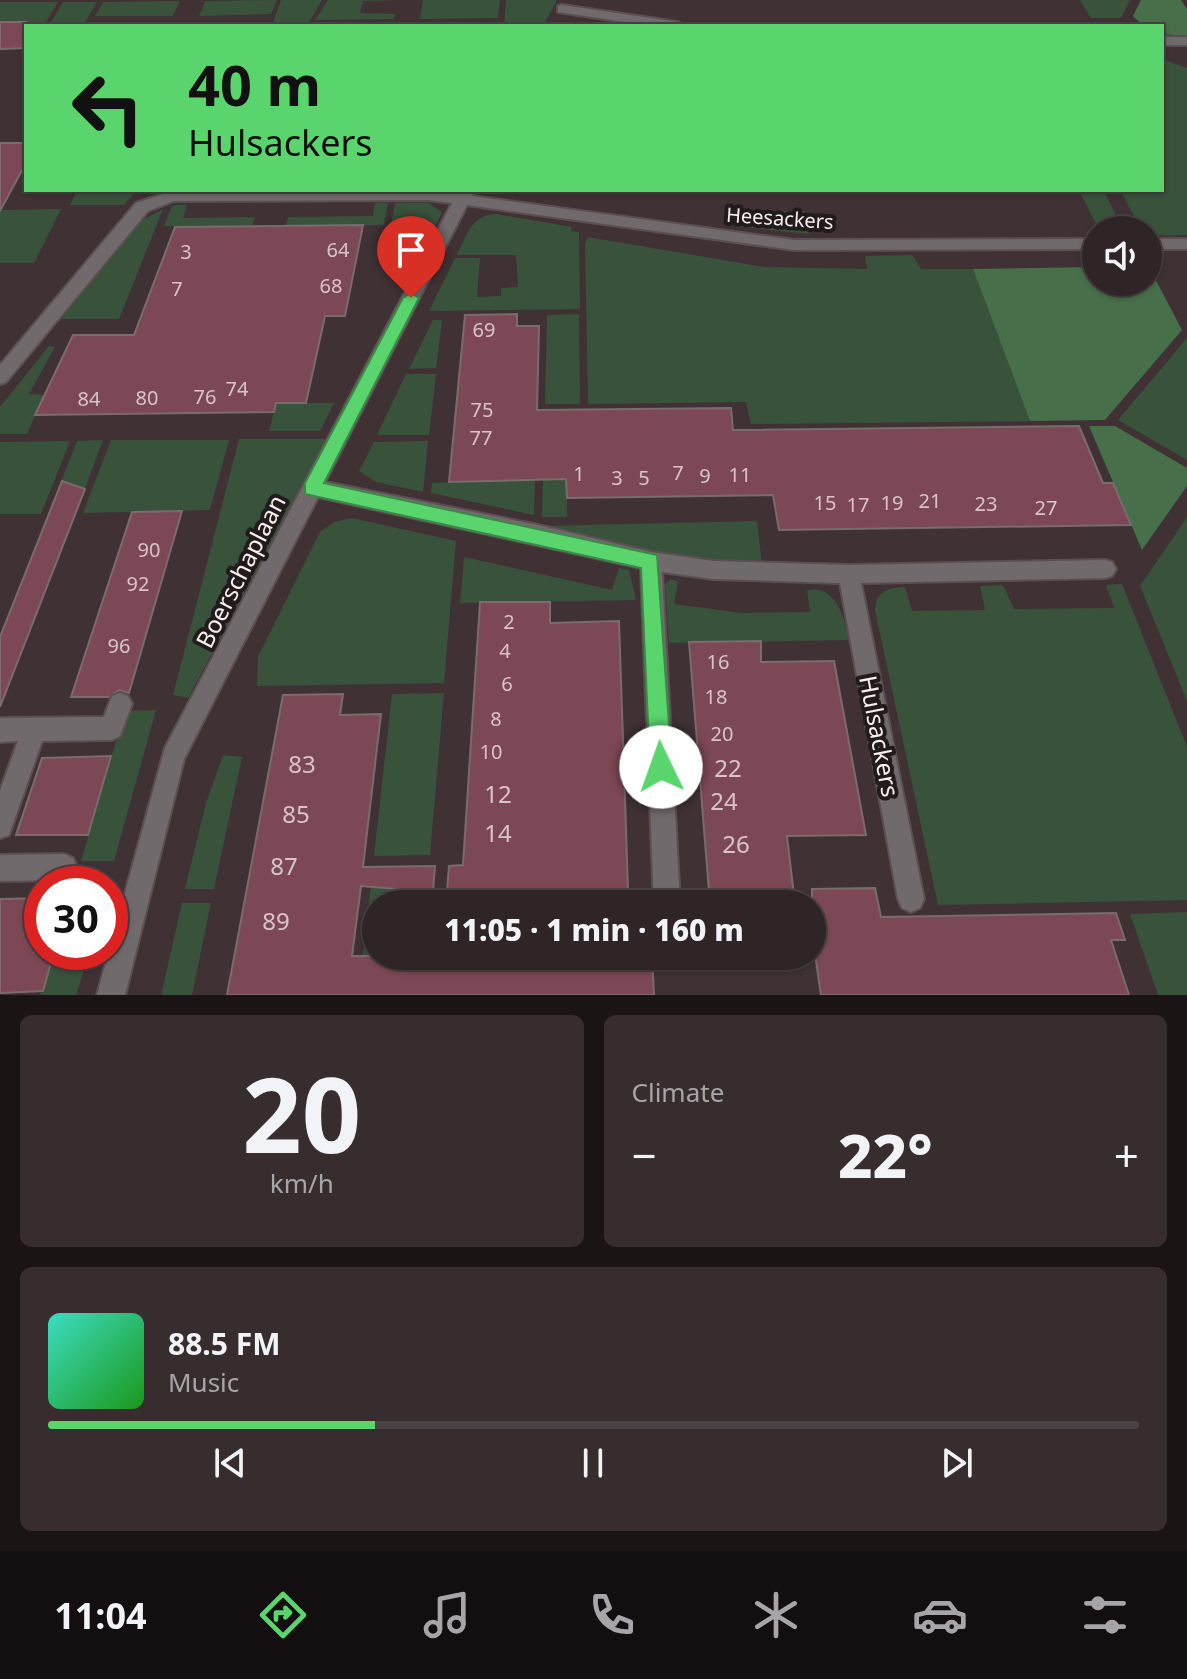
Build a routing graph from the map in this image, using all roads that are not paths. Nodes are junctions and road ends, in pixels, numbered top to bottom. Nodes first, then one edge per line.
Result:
1 (564, 5) edge
2 (554, 24) edge
3 (667, 24) edge
4 (1164, 41) edge
5 (1186, 41) edge
6 (465, 194) edge
7 (1082, 244) edge
8 (1162, 244) edge
9 (1187, 244) edge
10 (0, 377) edge
11 (312, 488) junction
12 (651, 561) junction
13 (1105, 569) dead end
14 (849, 574) junction
15 (120, 704) dead end
16 (34, 729) junction
17 (0, 730) edge
18 (0, 826) edge
19 (0, 868) edge
20 (24, 868) edge
21 (666, 890) edge
22 (911, 899) dead end
23 (111, 995) edge

1 - 2 street
1 - 3 street
4 - 5 street
6 - 7 street, Heesackers
6 - 10 street, Heesackers
6 - 11 street, Boerschaplaan
8 - 9 street
11 - 12 street
11 - 23 street, Boerschaplaan
12 - 14 street
12 - 21 street
13 - 14 street
14 - 22 street, Hulsackers
15 - 16 street
16 - 17 street
16 - 18 street
19 - 20 street

